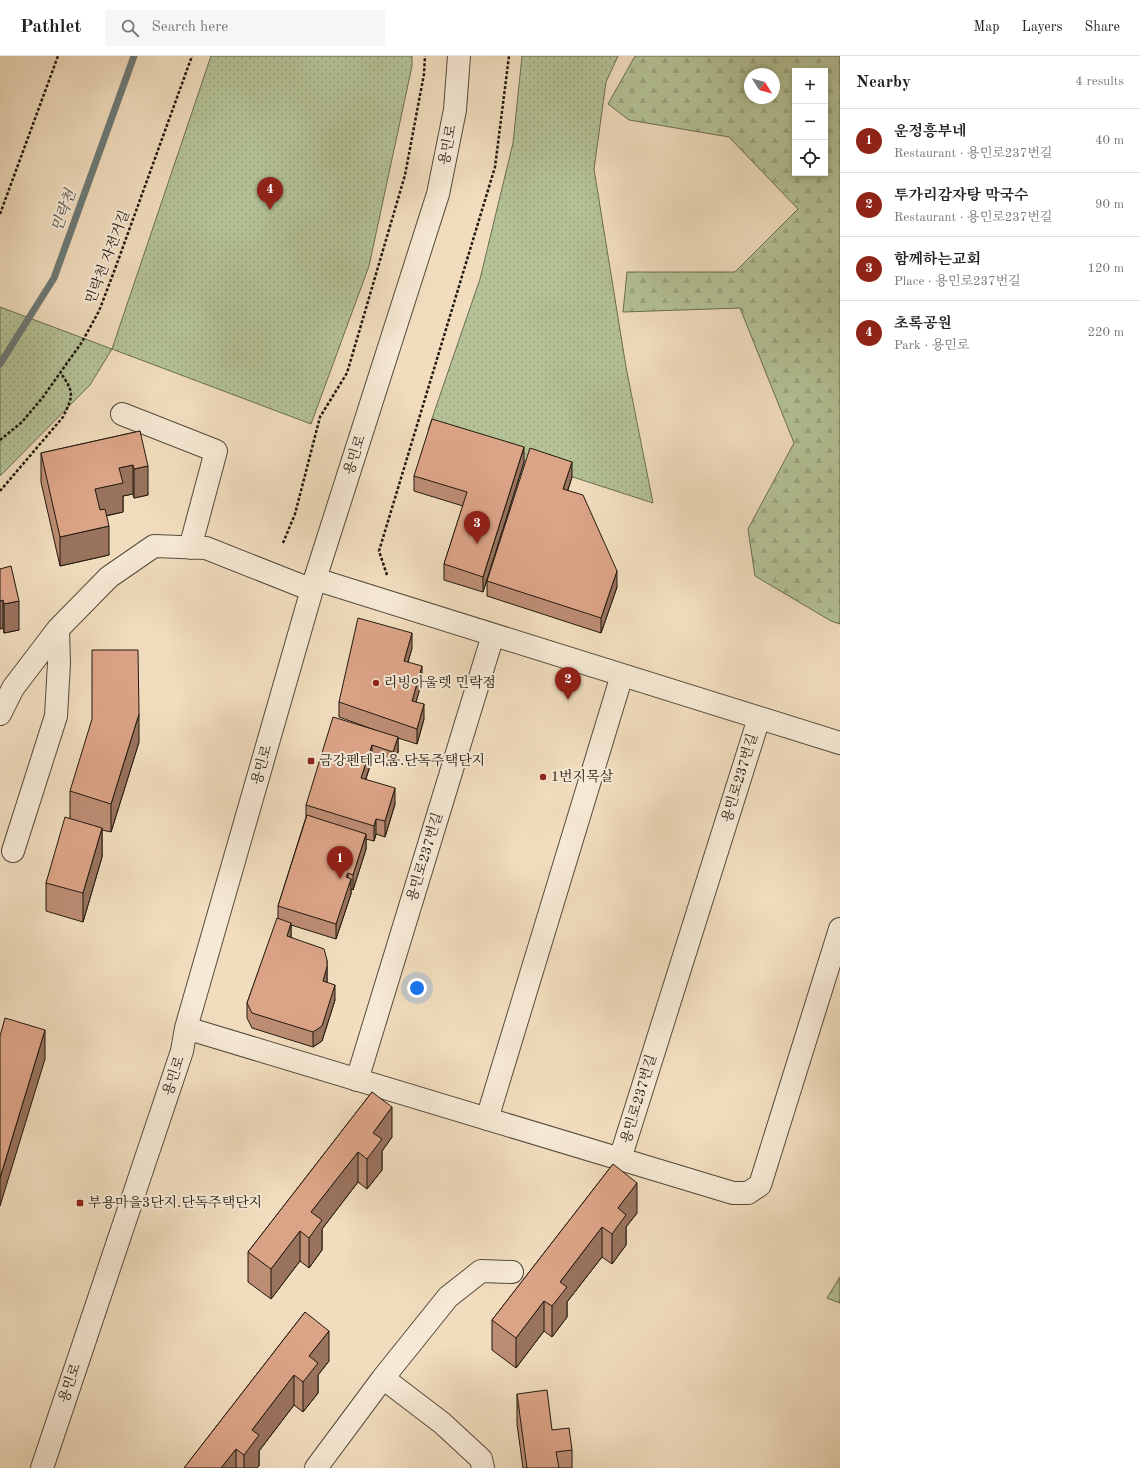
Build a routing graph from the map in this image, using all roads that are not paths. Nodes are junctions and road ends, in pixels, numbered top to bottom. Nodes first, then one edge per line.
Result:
1 (459, 56) edge
2 (122, 414) dead end
3 (190, 548) junction
4 (314, 585) junction
5 (58, 628) junction
6 (493, 635) junction
7 (622, 675) junction
8 (0, 714) edge
9 (759, 718) junction
10 (840, 743) edge
11 (13, 850) dead end
12 (840, 929) edge
13 (834, 972) edge
14 (186, 1028) junction
15 (357, 1080) junction
16 (487, 1119) junction
17 (620, 1159) junction
18 (512, 1272) dead end
19 (383, 1378) junction
20 (42, 1468) edge
21 (316, 1468) edge
22 (483, 1468) edge

1 - 4 street, 용민로
2 - 3 street
3 - 4 street, 용민로237번길
3 - 5 street, 용민로237번길
4 - 6 street, 용민로237번길
4 - 14 street, 용민로
5 - 8 street, 용민로237번길
5 - 11 street
6 - 7 street, 용민로237번길
6 - 15 street, 용민로237번길
7 - 9 street, 용민로237번길
7 - 16 street
9 - 10 street, 용민로237번길
9 - 17 street, 용민로237번길
12 - 13 street, 용민로237번길
13 - 17 street, 용민로237번길
14 - 15 street, 용민로237번길
14 - 20 street, 용민로
15 - 16 street, 용민로237번길
16 - 17 street, 용민로237번길
18 - 19 street
19 - 21 street
19 - 22 street

